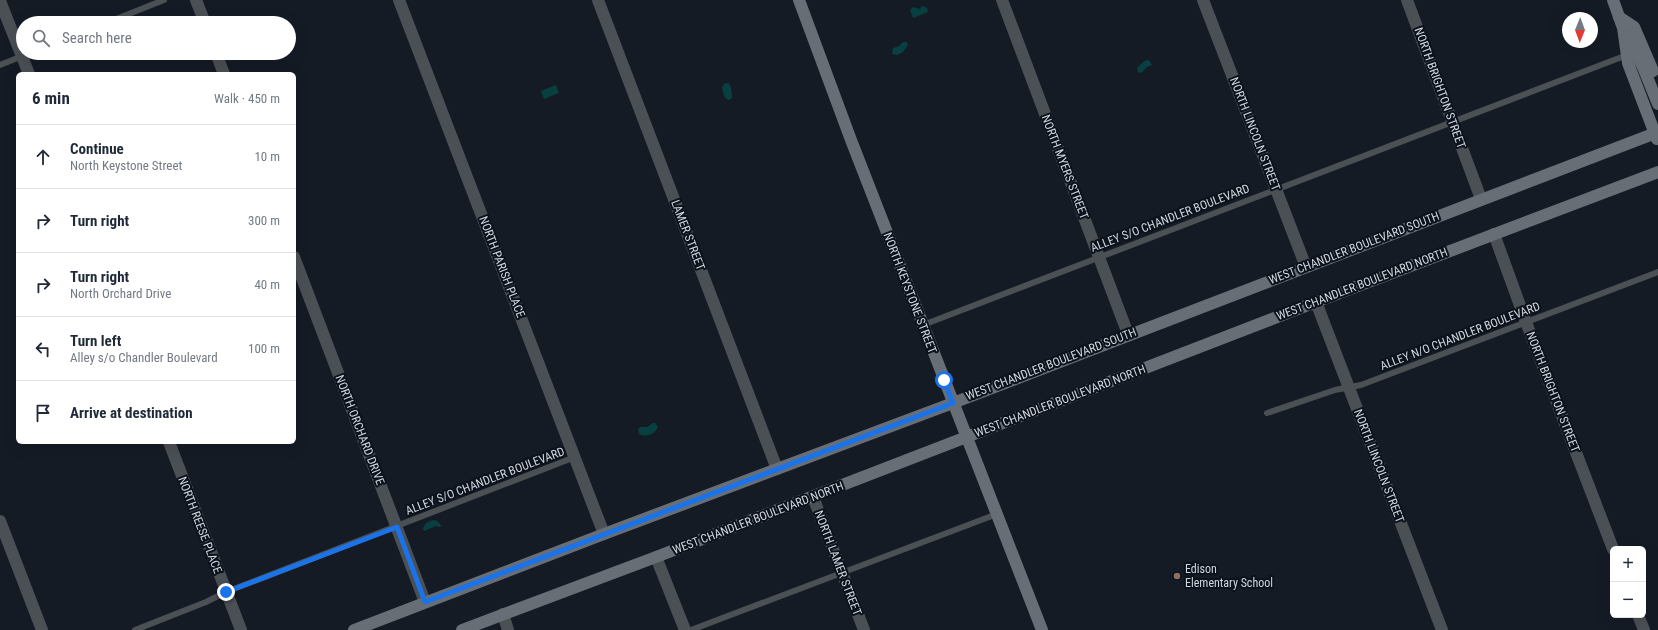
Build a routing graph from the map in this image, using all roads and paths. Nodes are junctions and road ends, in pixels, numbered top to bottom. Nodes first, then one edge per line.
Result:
1 (164, 0) edge
2 (196, 0) edge
3 (399, 0) edge
4 (598, 0) edge
5 (798, 0) edge
6 (1002, 0) edge
7 (1203, 0) edge
8 (1407, 0) edge
9 (1613, 0) edge
10 (0, 1) edge
11 (124, 16) edge
12 (202, 16) edge
13 (1621, 22) junction
14 (16, 34) edge
15 (1627, 55) junction
16 (16, 59) edge
17 (27, 60) edge
18 (219, 60) edge
19 (0, 65) edge
20 (29, 72) edge
21 (223, 72) edge
22 (1658, 84) edge
23 (1658, 104) edge
24 (1452, 122) junction
25 (1657, 135) edge
26 (1658, 172) edge
27 (1276, 189) junction
28 (1481, 199) junction
29 (1494, 234) junction
30 (1099, 257) junction
31 (296, 262) edge
32 (1306, 267) junction
33 (1658, 272) edge
34 (1316, 302) junction
35 (1526, 322) junction
36 (922, 325) junction
37 (1128, 334) junction
38 (1348, 387) junction
39 (953, 403) junction
40 (1267, 413) dead end
41 (966, 437) junction
42 (170, 444) edge
43 (575, 457) junction
44 (777, 470) junction
45 (813, 497) junction
46 (997, 514) junction
47 (0, 521) edge
48 (397, 527) junction
49 (604, 534) junction
50 (1612, 546) edge
51 (656, 557) junction
52 (842, 572) junction
53 (226, 592) junction
54 (425, 602) junction
55 (502, 614) junction
56 (1639, 618) edge
57 (42, 630) edge
58 (136, 630) edge
59 (240, 630) edge
60 (354, 630) edge
61 (462, 630) edge
62 (508, 630) edge
63 (685, 630) edge
64 (691, 630) edge
65 (864, 630) edge
66 (1042, 630) edge
67 (1442, 630) edge
68 (1644, 630) edge

1 - 11 lane
2 - 12 street
3 - 43 street, NORTH PARISH PLACE
4 - 44 street, LAMER STREET
5 - 36 main road, NORTH KEYSTONE STREET
6 - 30 street, NORTH MYERS STREET
7 - 27 street, NORTH LINCOLN STREET
8 - 24 street, NORTH BRIGHTON STREET
9 - 13 main road
10 - 14 street
13 - 15 main road
13 - 22 main road
13 - 23 main road
15 - 24 lane, ALLEY S/O CHANDLER BOULEVARD
15 - 25 main road
16 - 19 lane
17 - 20 street
18 - 21 street
24 - 27 lane, ALLEY S/O CHANDLER BOULEVARD
24 - 28 street, NORTH BRIGHTON STREET
25 - 28 main road, WEST CHANDLER BOULEVARD SOUTH
26 - 29 main road, WEST CHANDLER BOULEVARD NORTH
27 - 30 lane, ALLEY S/O CHANDLER BOULEVARD
27 - 32 street, NORTH LINCOLN STREET
28 - 32 main road, WEST CHANDLER BOULEVARD SOUTH
29 - 34 main road, WEST CHANDLER BOULEVARD NORTH
29 - 35 street, NORTH BRIGHTON STREET
30 - 36 lane, ALLEY S/O CHANDLER BOULEVARD
30 - 37 street, NORTH MYERS STREET
31 - 48 street, NORTH ORCHARD DRIVE
32 - 37 main road, WEST CHANDLER BOULEVARD SOUTH
33 - 35 lane, ALLEY N/O CHANDLER BOULEVARD
34 - 38 street, NORTH LINCOLN STREET
34 - 41 main road, WEST CHANDLER BOULEVARD NORTH
35 - 38 lane, ALLEY N/O CHANDLER BOULEVARD
35 - 50 street, NORTH BRIGHTON STREET
36 - 39 main road, NORTH KEYSTONE STREET
37 - 39 main road, WEST CHANDLER BOULEVARD SOUTH
38 - 40 lane, ALLEY N/O CHANDLER BOULEVARD
38 - 67 street, NORTH LINCOLN STREET
39 - 41 main road, NORTH KEYSTONE STREET
39 - 44 main road, WEST CHANDLER BOULEVARD SOUTH
41 - 45 main road, WEST CHANDLER BOULEVARD NORTH
41 - 46 main road, NORTH KEYSTONE STREET
42 - 53 street, NORTH REESE PLACE
43 - 48 lane, ALLEY S/O CHANDLER BOULEVARD
43 - 49 street, NORTH PARISH PLACE
44 - 49 main road, WEST CHANDLER BOULEVARD SOUTH
45 - 51 main road, WEST CHANDLER BOULEVARD NORTH
45 - 52 street, NORTH LAMER STREET
46 - 52 lane
46 - 66 main road, NORTH KEYSTONE STREET
47 - 57 street
48 - 53 lane, ALLEY S/O CHANDLER BOULEVARD
48 - 54 street, NORTH ORCHARD DRIVE
49 - 54 main road, WEST CHANDLER BOULEVARD SOUTH
51 - 55 main road, WEST CHANDLER BOULEVARD NORTH
51 - 63 street
52 - 64 lane
52 - 65 street, NORTH LAMER STREET
53 - 58 lane, ALLEY S/O CHANDLER BOULEVARD
53 - 59 street, NORTH REESE PLACE
54 - 60 main road, WEST CHANDLER BOULEVARD SOUTH
55 - 61 main road, WEST CHANDLER BOULEVARD NORTH
55 - 62 street
56 - 68 street

